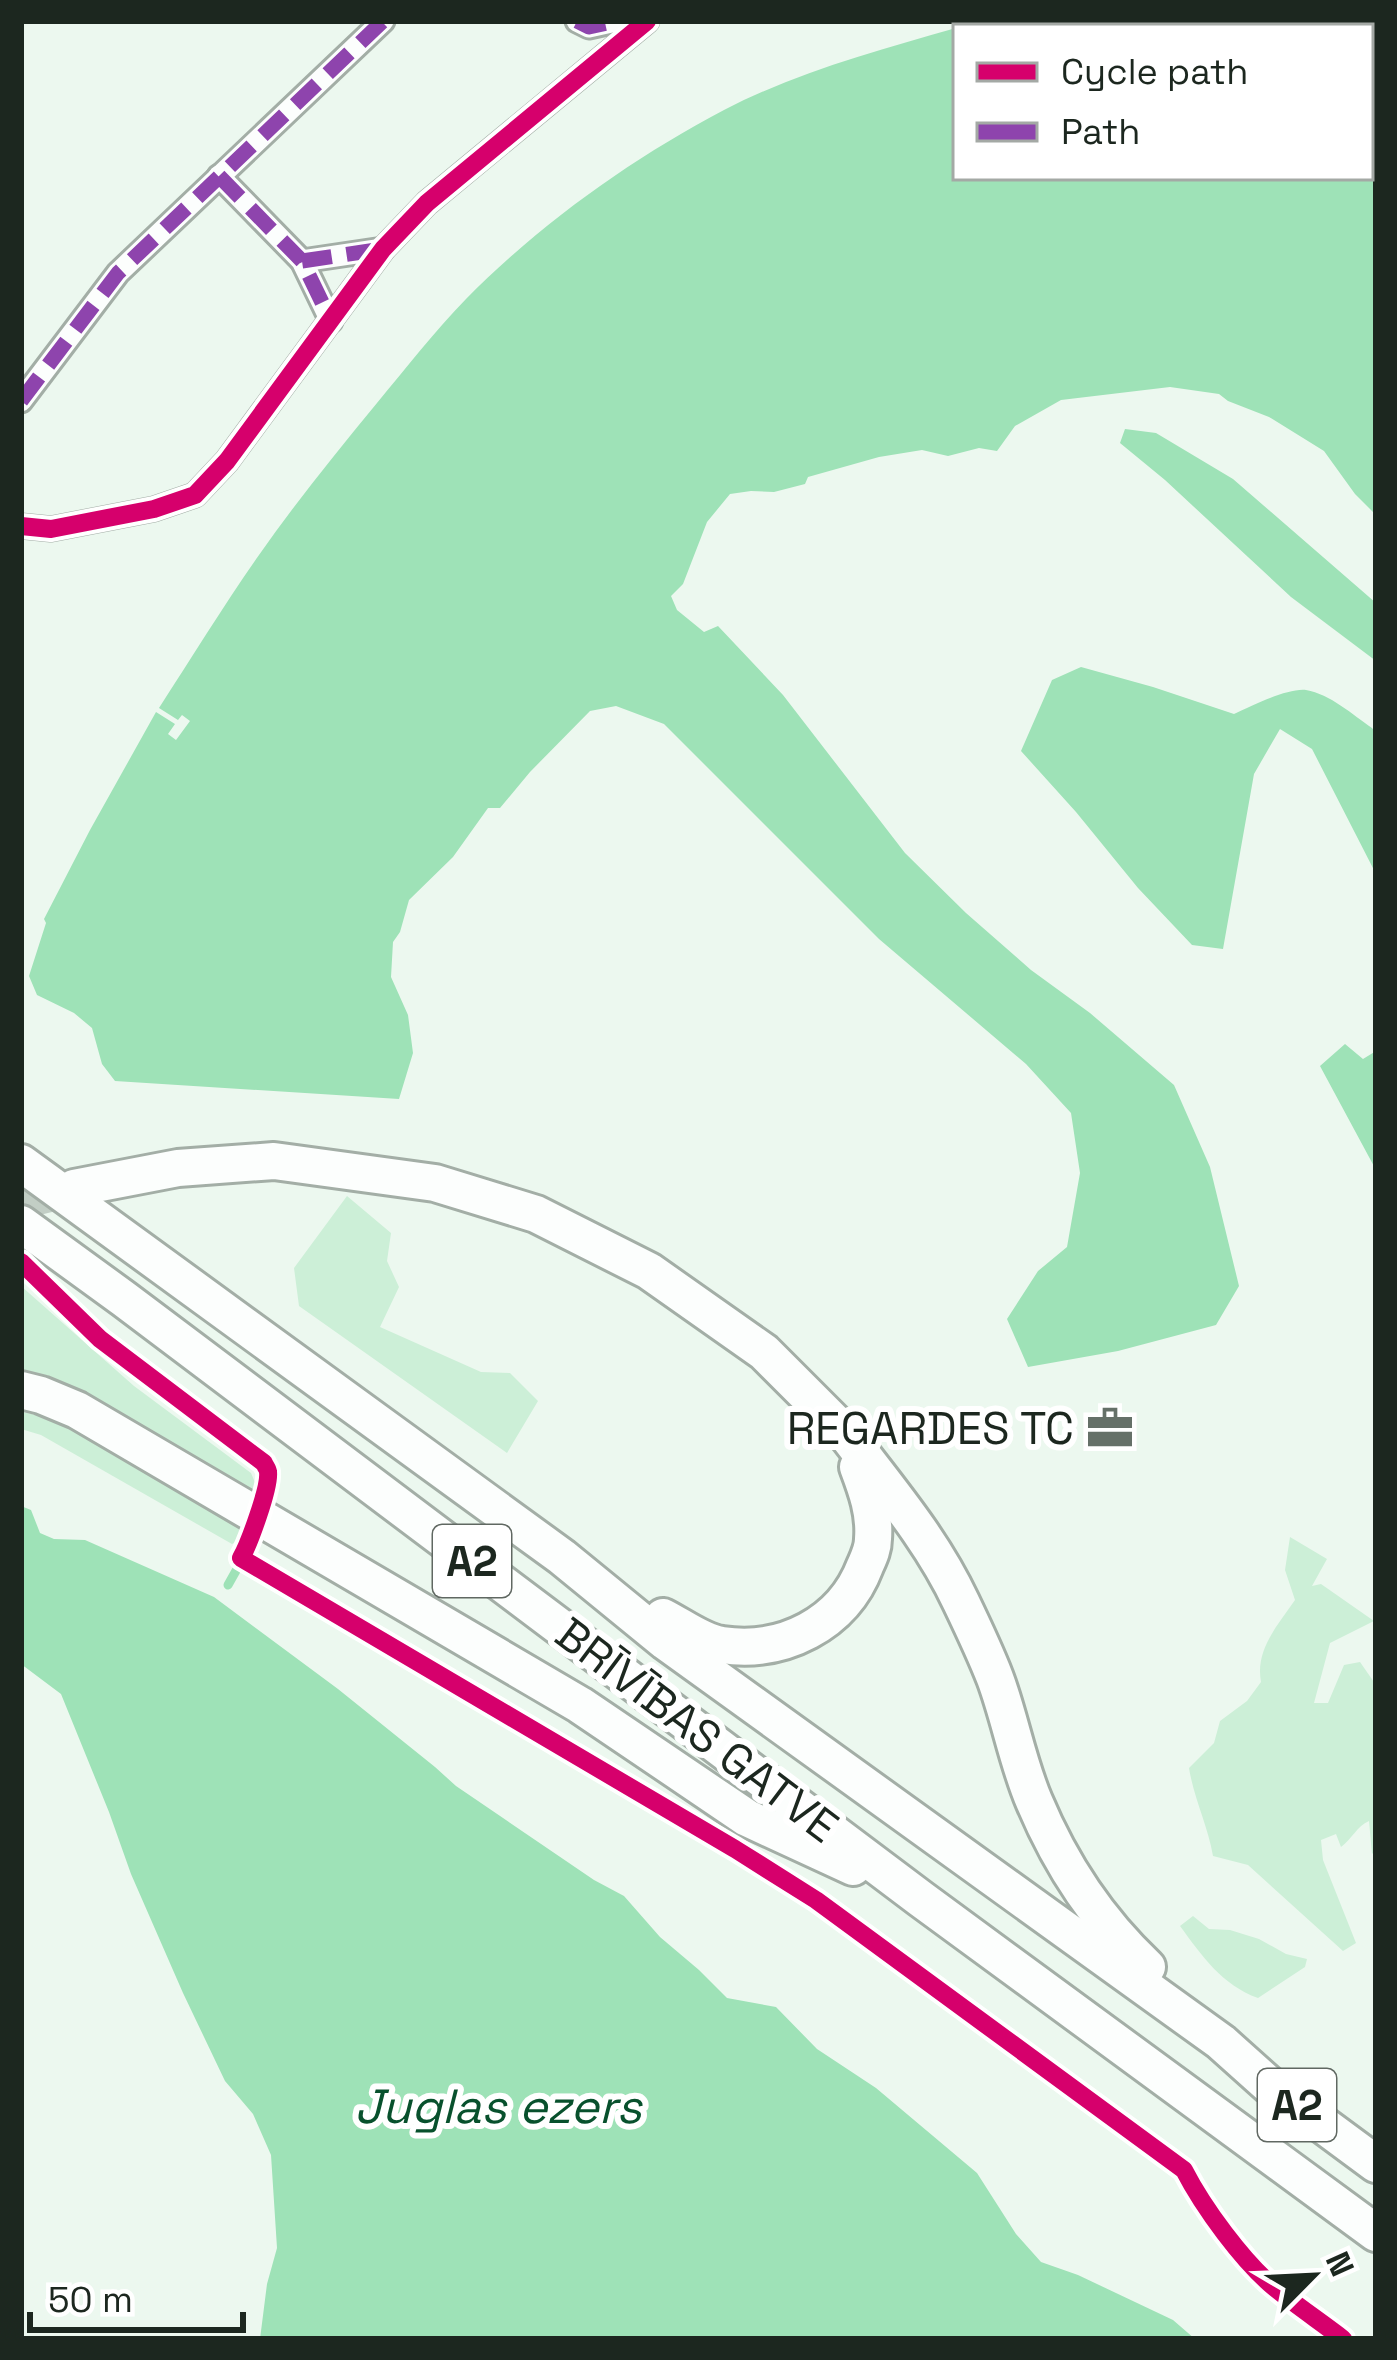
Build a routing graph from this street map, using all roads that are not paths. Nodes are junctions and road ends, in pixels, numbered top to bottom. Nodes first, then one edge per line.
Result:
1 (383, 21) edge
2 (577, 21) edge
3 (616, 21) edge
4 (647, 21) edge
5 (219, 176) junction
6 (382, 249) junction
7 (302, 261) junction
8 (331, 321) junction
9 (21, 401) edge
10 (21, 526) edge
11 (21, 1163) edge
12 (74, 1188) tunnel mouth
13 (21, 1224) edge
14 (21, 1390) edge
15 (847, 1436) junction
16 (562, 1557) junction
17 (921, 1899) junction
18 (1222, 2042) junction
19 (1376, 2164) edge
20 (1376, 2233) edge

1 - 5 street
2 - 3 street
4 - 6 street
5 - 7 street
5 - 9 street
6 - 7 street
6 - 8 street
7 - 8 street
8 - 10 street
11 - 16 main road, BRĪVĪBAS GATVE / A2
12 - 15 main road
13 - 17 main road, BRĪVĪBAS GATVE / A2
14 - 17 main road
15 - 16 main road
15 - 18 main road
16 - 18 main road, BRĪVĪBAS GATVE / A2
17 - 20 main road, BRĪVĪBAS GATVE / A2
18 - 19 main road, BRĪVĪBAS GATVE / A2

